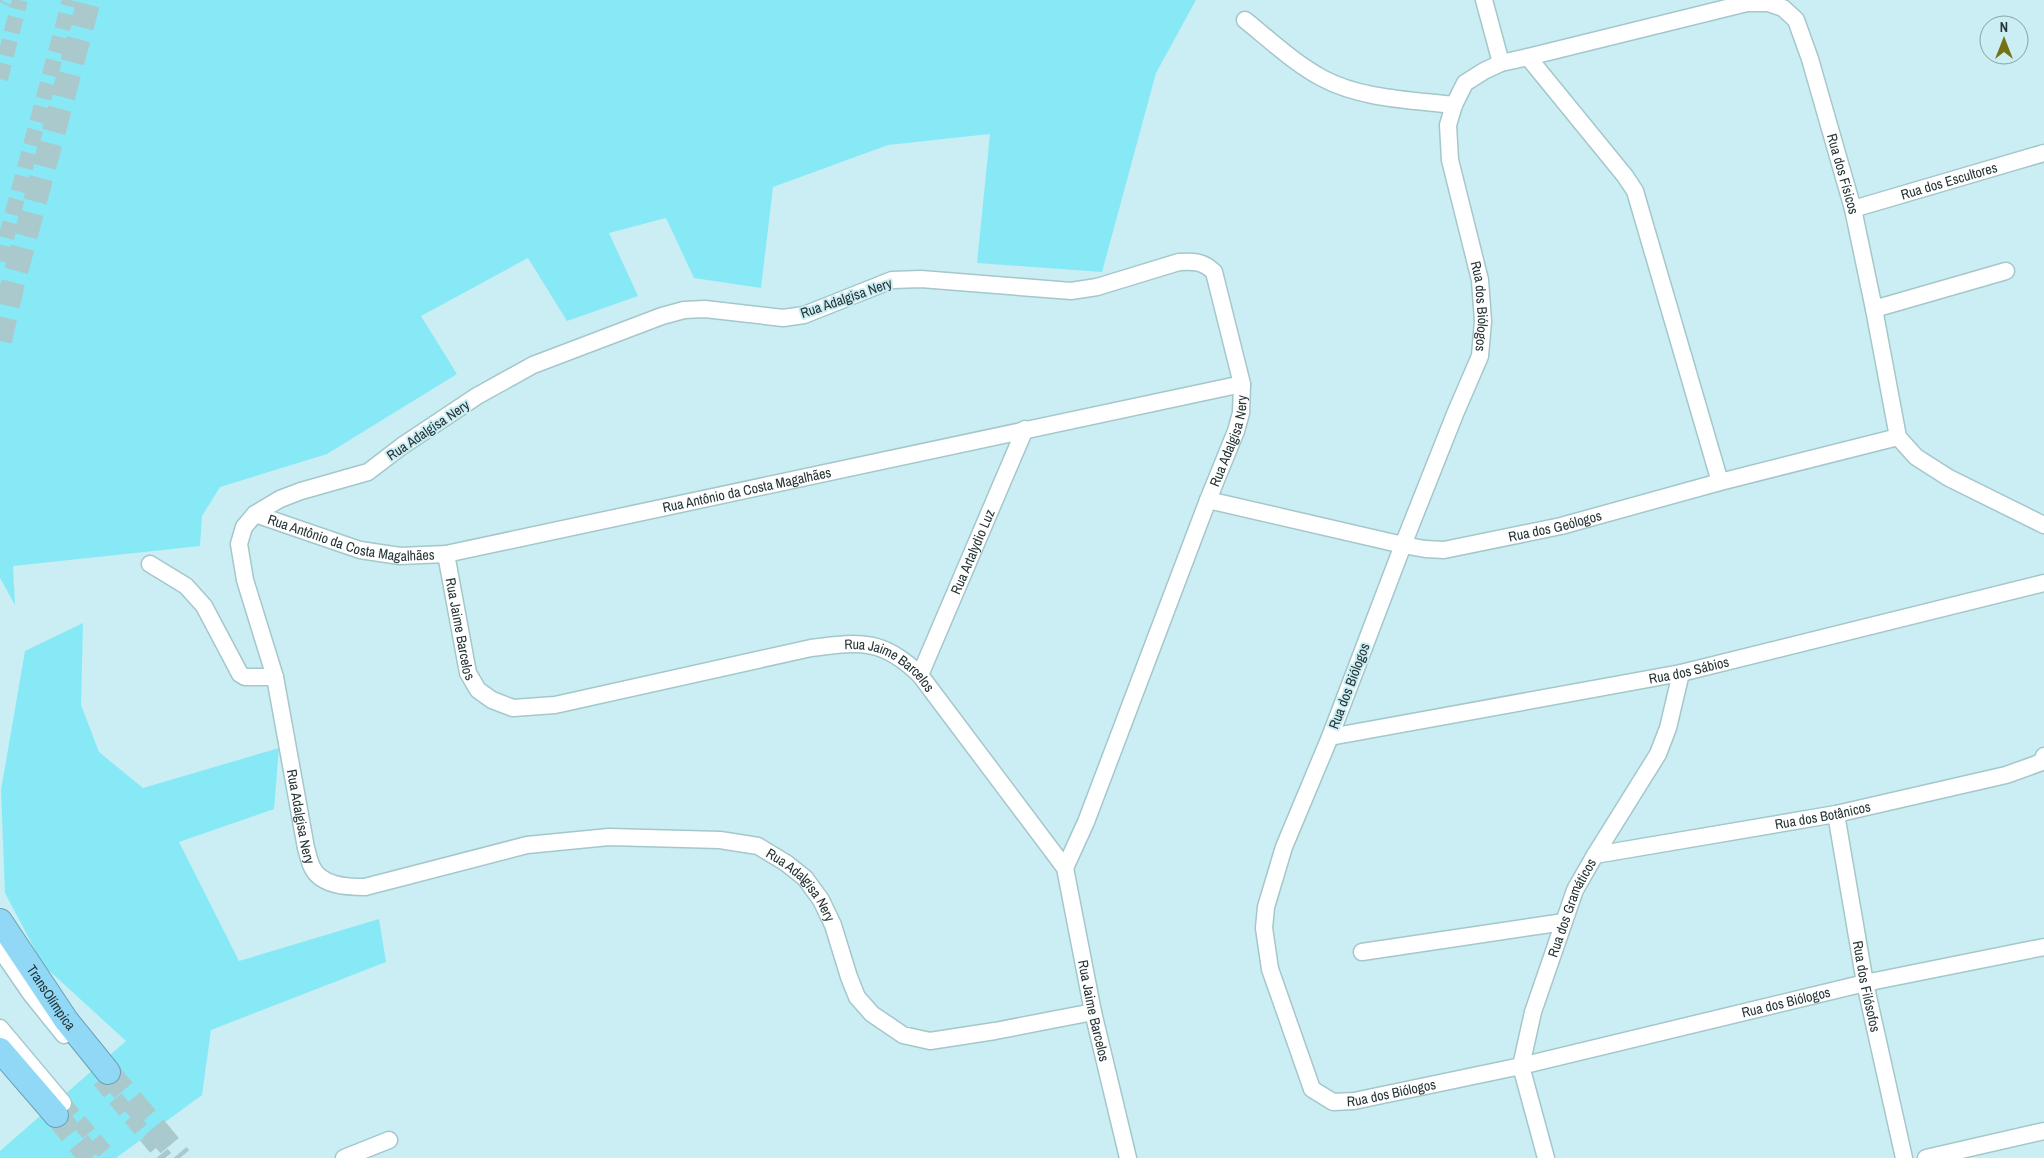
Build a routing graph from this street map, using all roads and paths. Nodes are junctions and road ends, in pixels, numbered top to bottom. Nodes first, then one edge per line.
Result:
1 (1484, 0) edge
2 (1245, 20) dead end
3 (1528, 57) junction
4 (1501, 63) junction
5 (1454, 105) junction
6 (2044, 153) edge
7 (1853, 209) junction
8 (2006, 271) dead end
9 (1874, 309) junction
10 (1242, 384) junction
11 (1025, 429) junction
12 (1898, 437) junction
13 (1720, 482) junction
14 (1208, 500) junction
15 (255, 514) junction
16 (2044, 525) edge
17 (1403, 545) junction
18 (446, 554) junction
19 (150, 564) dead end
20 (2044, 583) edge
21 (1681, 673) junction
22 (920, 675) junction
23 (275, 676) junction
24 (1330, 737) junction
25 (2043, 760) edge
26 (1836, 814) junction
27 (1595, 855) junction
28 (1065, 868) junction
29 (0, 921) edge
30 (1564, 922) junction
31 (2044, 947) edge
32 (0, 949) edge
33 (1362, 952) dead end
34 (1865, 983) junction
35 (1093, 1012) junction
36 (0, 1028) edge
37 (0, 1050) edge
38 (1521, 1066) junction
39 (104, 1076) joint
40 (60, 1109) joint
41 (2044, 1131) edge
42 (389, 1140) dead end
43 (344, 1158) edge
44 (1128, 1158) edge
45 (1546, 1158) edge
46 (1904, 1158) edge
47 (1926, 1158) edge

1 - 4 street
2 - 5 street
3 - 4 street, Rua dos Biólogos
3 - 7 street, Rua dos Físicos
3 - 13 street
4 - 5 street, Rua dos Biólogos
5 - 17 street, Rua dos Biólogos
6 - 7 street, Rua dos Escultores
7 - 9 street, Rua dos Físicos
8 - 9 street
9 - 12 street, Rua dos Físicos
10 - 11 street, Rua Antônio da Costa Magalhães
10 - 14 street, Rua Adalgisa Nery
10 - 15 street, Rua Adalgisa Nery
11 - 18 street, Rua Antônio da Costa Magalhães
11 - 22 street, Rua Artalydio Luz
12 - 13 street, Rua dos Geólogos
12 - 16 street
13 - 17 street, Rua dos Geólogos
14 - 17 street, Rua dos Geólogos
14 - 28 street, Rua Adalgisa Nery
15 - 18 street, Rua Antônio da Costa Magalhães
15 - 23 street, Rua Adalgisa Nery
17 - 24 street, Rua dos Biólogos
18 - 22 street, Rua Jaime Barcelos
19 - 23 street
20 - 21 street, Rua dos Sábios
21 - 24 street, Rua dos Sábios
21 - 27 street, Rua dos Gramáticos
22 - 28 street, Rua Jaime Barcelos
23 - 35 street, Rua Adalgisa Nery
24 - 38 street, Rua dos Biólogos
25 - 26 street, Rua dos Botânicos
26 - 27 street, Rua dos Botânicos
26 - 34 street, Rua dos Filósofos
27 - 30 street, Rua dos Gramáticos
28 - 35 street, Rua Jaime Barcelos
29 - 39 highway, TransOlímpica
30 - 33 street
30 - 38 street, Rua dos Gramáticos
31 - 34 street, Rua dos Biólogos
32 - 39 street, TransOlímpica
34 - 38 street, Rua dos Biólogos
34 - 46 street, Rua dos Filósofos
35 - 44 street, Rua Jaime Barcelos
36 - 40 street
37 - 40 highway
38 - 45 street, Rua dos Gramáticos
41 - 47 street
42 - 43 street

